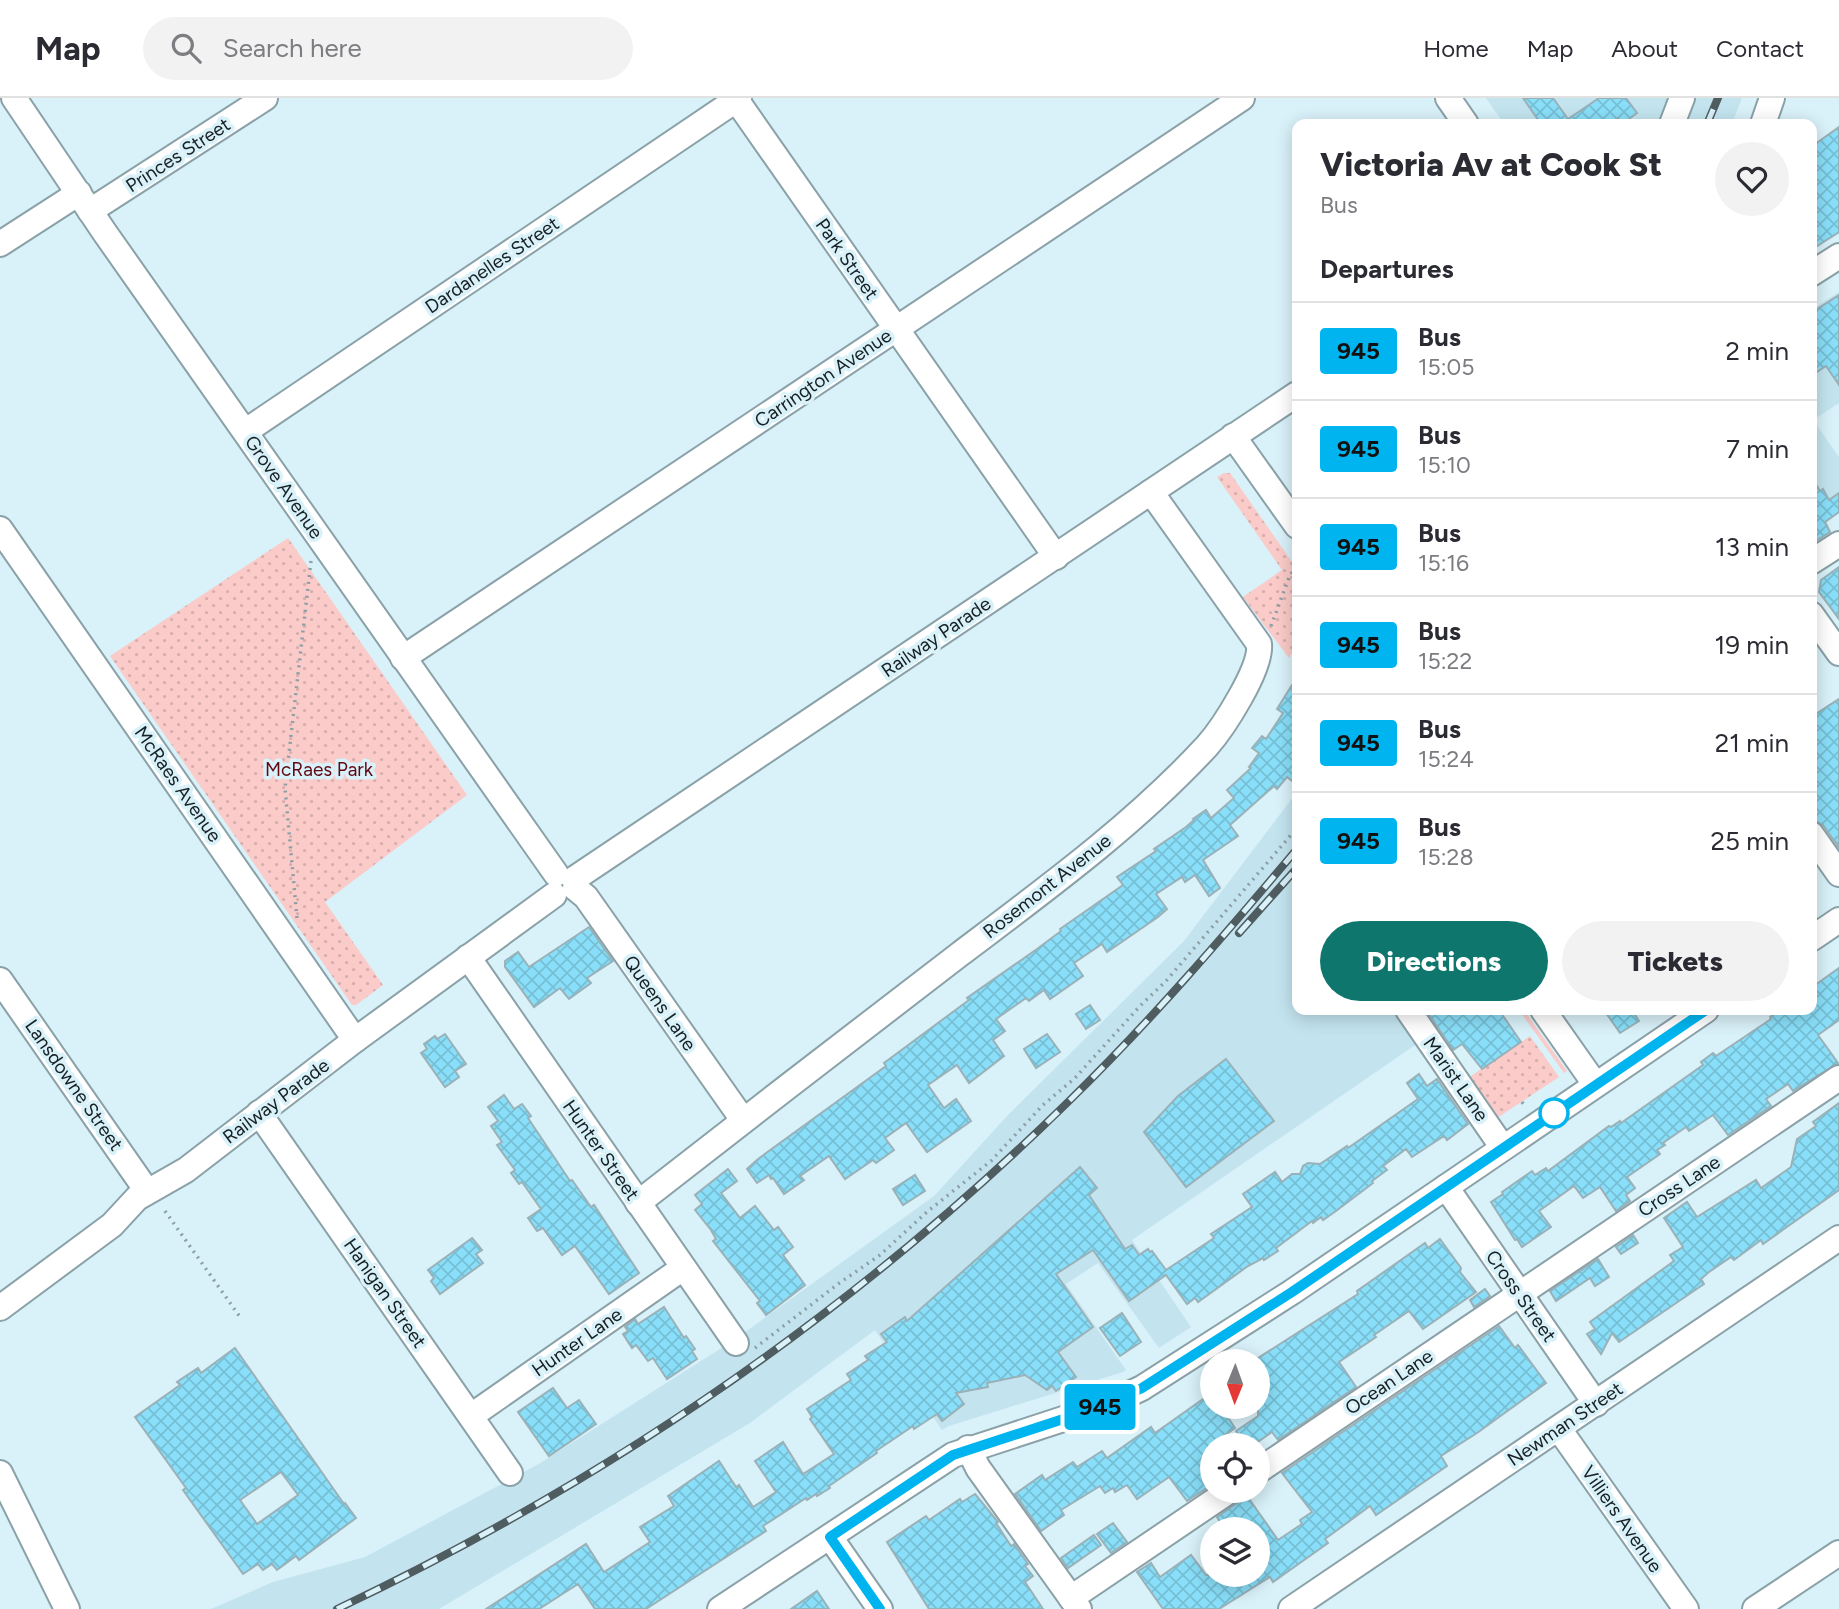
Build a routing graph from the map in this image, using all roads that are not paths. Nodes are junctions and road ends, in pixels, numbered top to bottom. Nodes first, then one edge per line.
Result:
1 (14, 98) edge
2 (265, 98) edge
3 (1242, 98) edge
4 (1448, 98) edge
5 (1682, 98) edge
6 (1772, 98) edge
7 (737, 99) edge
8 (1463, 119) edge
9 (1674, 119) edge
10 (1765, 119) edge
11 (85, 202) junction
12 (0, 244) edge
13 (1839, 256) edge
14 (1817, 270) edge
15 (896, 329) junction
16 (1292, 397) edge
17 (246, 431) junction
18 (1233, 436) junction
19 (1151, 492) junction
20 (1292, 519) edge
21 (0, 529) edge
22 (1839, 544) edge
23 (1056, 557) junction
24 (1817, 558) edge
25 (1817, 627) edge
26 (1839, 653) edge
27 (404, 658) junction
28 (1817, 843) edge
29 (1839, 874) edge
30 (565, 884) junction
31 (1839, 920) edge
32 (1817, 935) edge
33 (468, 957) junction
34 (0, 980) edge
35 (1411, 1015) edge
36 (1547, 1015) edge
37 (1698, 1015) edge
38 (355, 1040) junction
39 (1839, 1078) edge
40 (1595, 1084) junction
41 (259, 1113) junction
42 (743, 1121) junction
43 (1503, 1148) junction
44 (1446, 1187) junction
45 (147, 1191) junction
46 (638, 1203) junction
47 (1839, 1238) edge
48 (683, 1268) junction
49 (1519, 1294) junction
50 (0, 1308) edge
51 (743, 1347) road end
52 (1596, 1404) junction
53 (471, 1416) junction
54 (1559, 1429) junction
55 (968, 1448) junction
56 (1270, 1463) edge
57 (510, 1472) dead end
58 (0, 1473) edge
59 (1212, 1503) edge
60 (830, 1537) junction
61 (1839, 1553) edge
62 (1075, 1603) edge
63 (67, 1609) edge
64 (720, 1609) edge
65 (880, 1609) edge
66 (1291, 1609) edge
67 (1686, 1609) edge
68 (1755, 1609) edge

1 - 11 street, Grove Avenue
2 - 11 street, Princes Street
3 - 15 street, Carrington Avenue
4 - 8 street
5 - 9 street
6 - 10 street
7 - 15 street, Park Street
7 - 17 street, Dardanelles Street
11 - 12 street, Princes Street
11 - 17 street, Grove Avenue
13 - 14 street
15 - 23 street, Park Street
15 - 27 street, Carrington Avenue
16 - 18 street, Railway Parade
17 - 27 street, Grove Avenue
18 - 19 street, Railway Parade
18 - 20 street
19 - 23 street, Railway Parade
19 - 42 street, Rosemont Avenue
21 - 38 street, McRaes Avenue
22 - 24 street
23 - 30 street, Railway Parade
25 - 26 street
27 - 30 street, Grove Avenue
28 - 29 street
30 - 33 street, Railway Parade
30 - 42 street, Queens Lane
31 - 32 street
33 - 38 street, Railway Parade
33 - 46 street, Hunter Street
34 - 45 street, Lansdowne Street
35 - 43 street, Marist Lane
36 - 40 street
37 - 40 street
38 - 41 street, Railway Parade
39 - 49 street, Cross Lane
40 - 43 street
41 - 45 street, Railway Parade
41 - 53 street, Hanigan Street
42 - 46 street, Rosemont Avenue
43 - 44 street
44 - 49 street, Cross Street
44 - 55 street
45 - 50 street, Railway Parade
46 - 48 street, Hunter Street
47 - 52 street, Newman Street
48 - 51 street, Hunter Street
48 - 53 street, Hunter Lane
49 - 52 street, Cross Street
49 - 56 street, Ocean Lane
52 - 54 street, Newman Street
53 - 57 street, Hanigan Street
54 - 66 street, Newman Street
54 - 67 street, Villiers Avenue
55 - 60 street
55 - 62 street
58 - 63 street
59 - 62 street
60 - 64 street
60 - 65 street
61 - 68 street

